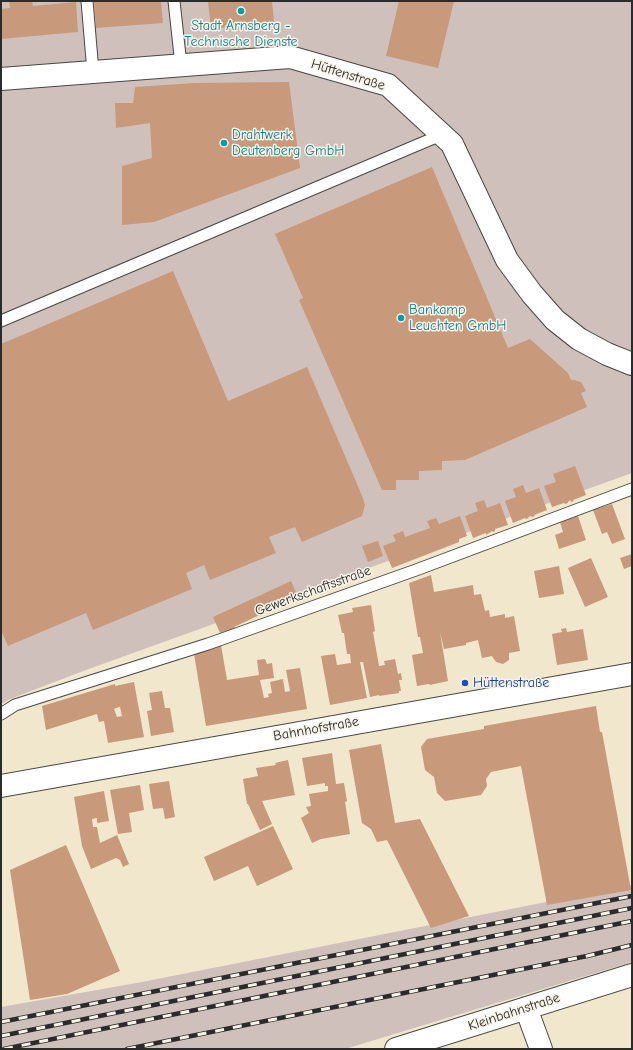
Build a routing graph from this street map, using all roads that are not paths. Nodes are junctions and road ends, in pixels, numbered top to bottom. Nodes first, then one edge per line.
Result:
1 (86, 1) edge
2 (174, 1) edge
3 (181, 65) junction
4 (93, 72) junction
5 (1, 79) edge
6 (442, 135) junction
7 (1, 321) edge
8 (632, 364) edge
9 (632, 489) edge
10 (632, 674) edge
11 (1, 714) edge
12 (1, 786) edge
13 (632, 974) edge
14 (526, 1008) junction
15 (396, 1049) edge
16 (540, 1049) edge

1 - 4 lane
2 - 3 lane
3 - 4 street, Hüttenstraße
3 - 6 street, Hüttenstraße
4 - 5 street, Hüttenstraße
6 - 7 lane
6 - 8 street, Hüttenstraße
9 - 11 lane, Gewerkschaftsstraße
10 - 12 street, Bahnhofstraße
13 - 14 street, Kleinbahnstraße
14 - 15 street, Kleinbahnstraße
14 - 16 street

